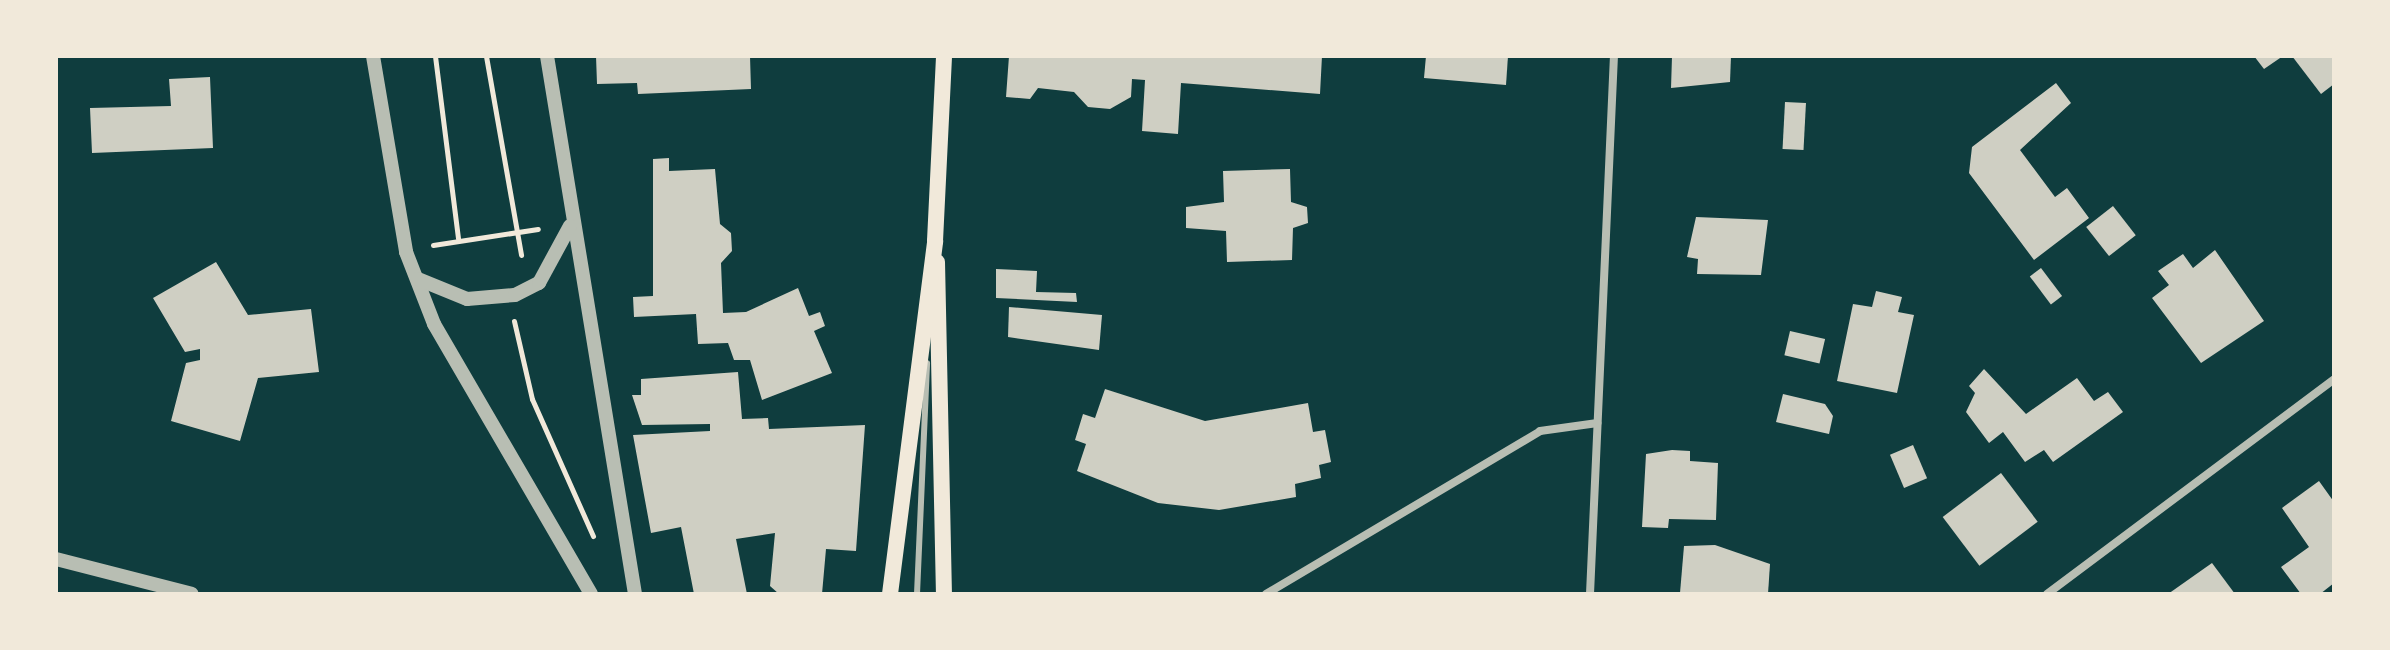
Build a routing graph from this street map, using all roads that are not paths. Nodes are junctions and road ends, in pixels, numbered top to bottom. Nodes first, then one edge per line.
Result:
1 (373, 56) edge
2 (547, 56) edge
3 (944, 56) edge
4 (1614, 56) edge
5 (570, 226) junction
6 (935, 241) junction
7 (418, 279) junction
8 (923, 312) junction
9 (2334, 379) edge
10 (1597, 423) junction
11 (56, 559) edge
12 (192, 594) edge
13 (591, 594) edge
14 (635, 594) edge
15 (890, 594) edge
16 (917, 594) edge
17 (944, 594) edge
18 (1266, 594) edge
19 (1590, 594) edge
20 (2047, 594) edge

1 - 7 street
2 - 5 street
3 - 6 main road
4 - 10 street
5 - 7 street
5 - 14 street
6 - 8 main road
6 - 17 main road
7 - 13 street
8 - 15 main road
8 - 16 lane
9 - 20 street
10 - 18 street
10 - 19 street
11 - 12 street

